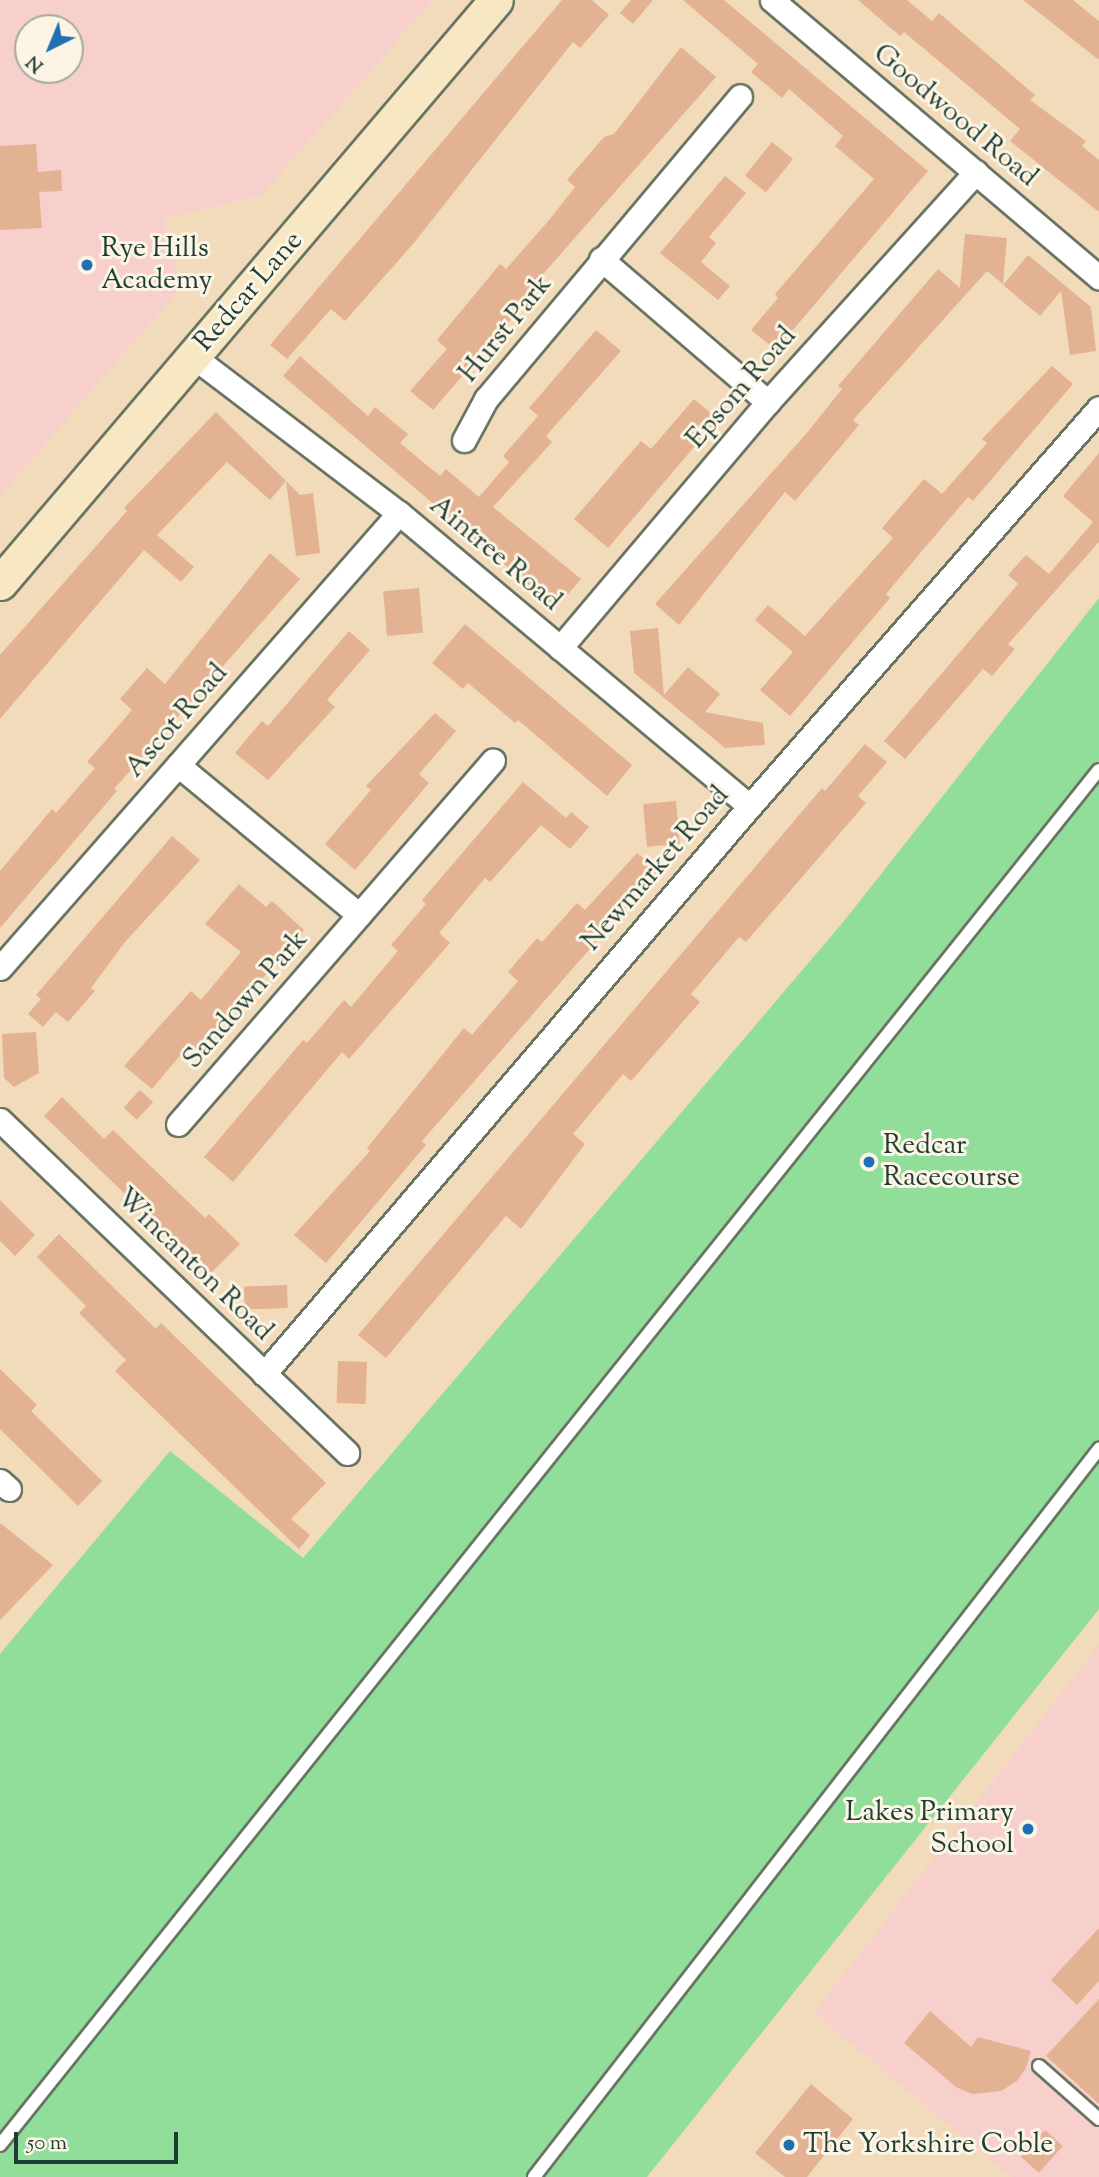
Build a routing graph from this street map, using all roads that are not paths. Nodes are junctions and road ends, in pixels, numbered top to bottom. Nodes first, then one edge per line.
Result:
1 (496, 0) edge
2 (772, 0) edge
3 (740, 96) dead end
4 (976, 172) junction
5 (601, 259) junction
6 (1099, 277) edge
7 (194, 357) junction
8 (768, 402) junction
9 (1099, 408) edge
10 (464, 440) dead end
11 (399, 513) junction
12 (0, 583) edge
13 (560, 648) junction
14 (493, 760) dead end
15 (178, 765) junction
16 (1099, 770) edge
17 (750, 806) junction
18 (359, 915) junction
19 (0, 968) edge
20 (0, 1121) edge
21 (178, 1124) dead end
22 (264, 1374) junction
23 (1099, 1449) edge
24 (347, 1453) dead end
25 (1039, 2066) dead end
26 (1099, 2119) edge
27 (0, 2145) edge
28 (534, 2177) edge

1 - 7 main road, Redcar Lane
2 - 4 street, Goodwood Road
3 - 5 street, Hurst Park
4 - 6 street, Goodwood Road
4 - 8 street, Epsom Road
5 - 8 street
5 - 10 street, Hurst Park
7 - 11 street, Aintree Road
7 - 12 main road, Redcar Lane
8 - 13 street, Epsom Road
9 - 17 street, Newmarket Road
11 - 13 street, Aintree Road
11 - 15 street, Ascot Road
13 - 17 street, Aintree Road
14 - 18 street, Sandown Park
15 - 18 street
15 - 19 street, Ascot Road
16 - 27 lane
17 - 22 street, Newmarket Road
18 - 21 street, Sandown Park
20 - 22 street, Wincanton Road
22 - 24 street, Wincanton Road
23 - 28 lane
25 - 26 lane

